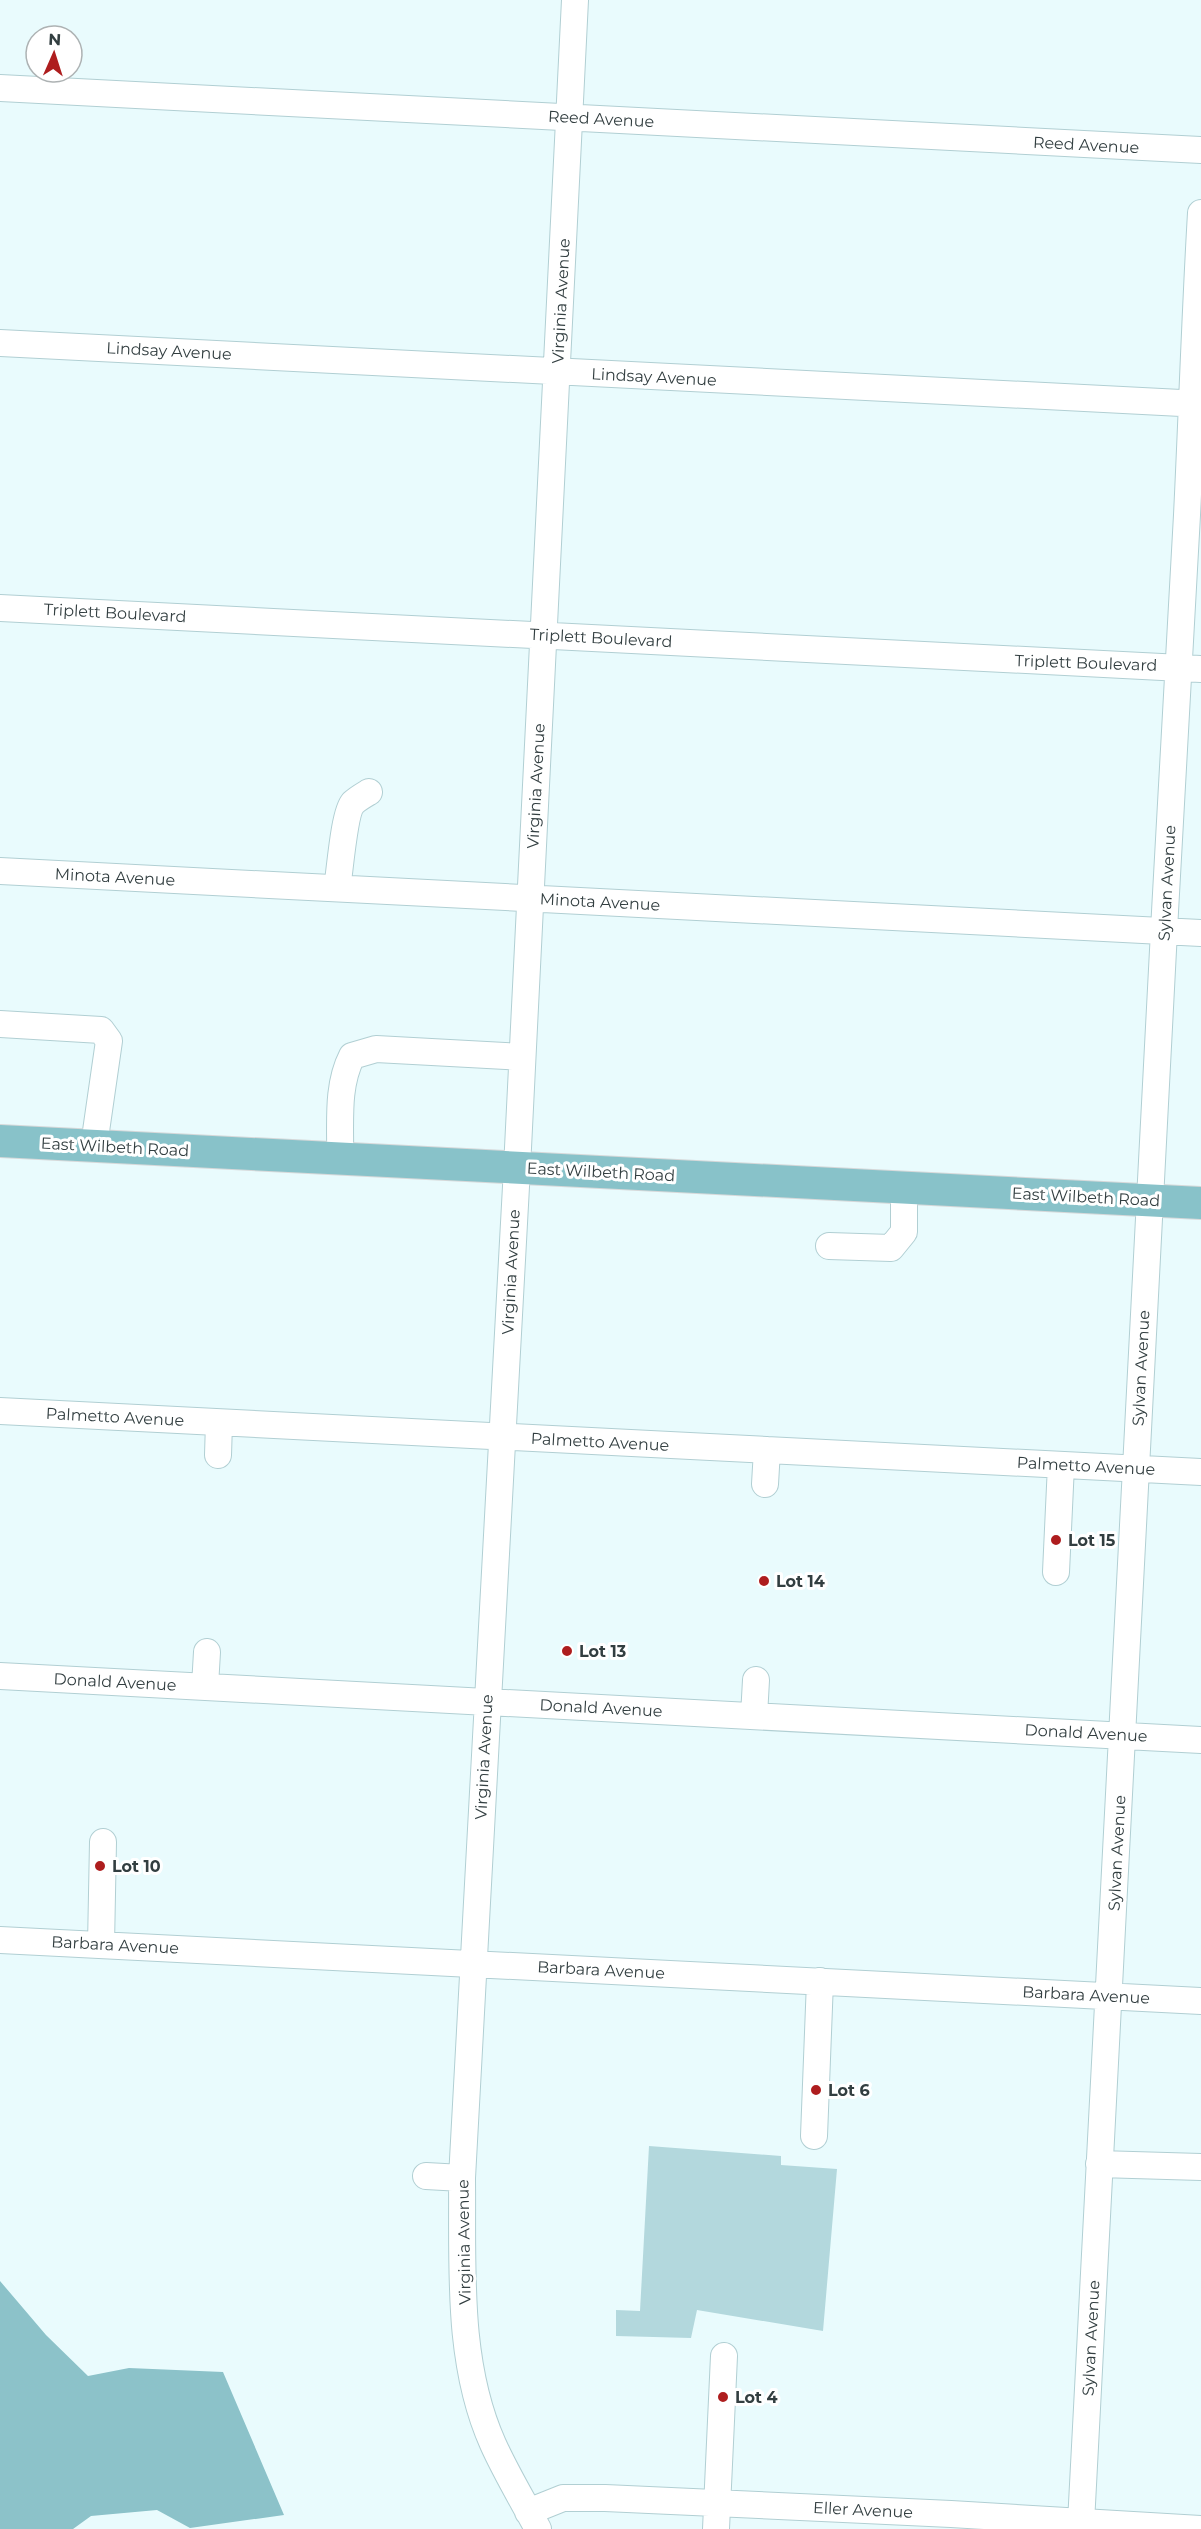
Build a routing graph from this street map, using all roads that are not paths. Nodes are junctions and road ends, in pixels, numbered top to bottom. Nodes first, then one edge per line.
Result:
1 (575, 0) edge
2 (0, 88) edge
3 (570, 118) junction
4 (1201, 150) edge
5 (1201, 213) edge
6 (0, 343) edge
7 (558, 372) junction
8 (1196, 404) edge
9 (0, 608) edge
10 (544, 634) junction
11 (1189, 668) edge
12 (369, 792) dead end
13 (0, 871) edge
14 (337, 888) junction
15 (530, 898) junction
16 (1164, 930) junction
17 (1201, 933) edge
18 (0, 1024) edge
19 (522, 1057) junction
20 (0, 1141) edge
21 (94, 1145) junction
22 (340, 1159) junction
23 (518, 1168) junction
24 (904, 1188) junction
25 (1150, 1200) junction
26 (1201, 1203) edge
27 (829, 1246) dead end
28 (0, 1411) edge
29 (219, 1423) junction
30 (503, 1436) junction
31 (767, 1450) junction
32 (218, 1455) dead end
33 (1061, 1465) junction
34 (1135, 1469) junction
35 (1201, 1472) edge
36 (765, 1484) dead end
37 (1056, 1572) dead end
38 (207, 1652) dead end
39 (0, 1676) edge
40 (756, 1680) dead end
41 (205, 1686) junction
42 (488, 1701) junction
43 (754, 1716) junction
44 (1123, 1736) junction
45 (1201, 1740) edge
46 (103, 1842) dead end
47 (0, 1940) edge
48 (100, 1945) junction
49 (472, 1964) junction
50 (820, 1981) junction
51 (1110, 1996) junction
52 (1201, 2001) edge
53 (814, 2136) dead end
54 (1099, 2164) junction
55 (1201, 2167) edge
56 (426, 2176) dead end
57 (462, 2178) junction
58 (724, 2356) dead end
59 (717, 2503) junction
60 (529, 2523) edge
61 (1081, 2523) junction
62 (716, 2529) edge
63 (1196, 2529) edge

1 - 3 street, Virginia Avenue
2 - 3 street, Reed Avenue
3 - 4 street, Reed Avenue
3 - 7 street, Virginia Avenue
5 - 8 street, Sylvan Avenue
6 - 7 street, Lindsay Avenue
7 - 8 street, Lindsay Avenue
7 - 10 street, Virginia Avenue
8 - 11 street, Sylvan Avenue
9 - 10 street, Triplett Boulevard
10 - 11 street, Triplett Boulevard
10 - 15 street, Virginia Avenue
11 - 16 street, Sylvan Avenue
12 - 14 street
13 - 14 street, Minota Avenue
14 - 15 street, Minota Avenue
15 - 16 street, Minota Avenue
15 - 19 street, Virginia Avenue
16 - 17 street, Minota Avenue
16 - 25 street, Sylvan Avenue
18 - 21 street
19 - 22 street
19 - 23 street, Virginia Avenue
20 - 21 main road, East Wilbeth Road
21 - 22 main road, East Wilbeth Road
22 - 23 main road, East Wilbeth Road
23 - 24 main road, East Wilbeth Road
23 - 30 street, Virginia Avenue
24 - 25 main road, East Wilbeth Road
24 - 27 street
25 - 26 main road, East Wilbeth Road
25 - 34 street, Sylvan Avenue
28 - 29 street, Palmetto Avenue
29 - 30 street, Palmetto Avenue
29 - 32 street
30 - 31 street, Palmetto Avenue
30 - 42 street, Virginia Avenue
31 - 33 street, Palmetto Avenue
31 - 36 street
33 - 34 street, Palmetto Avenue
33 - 37 street
34 - 35 street, Palmetto Avenue
34 - 44 street, Sylvan Avenue
38 - 41 street
39 - 41 street, Donald Avenue
40 - 43 street
41 - 42 street, Donald Avenue
42 - 43 street, Donald Avenue
42 - 49 street, Virginia Avenue
43 - 44 street, Donald Avenue
44 - 45 street, Donald Avenue
44 - 51 street, Sylvan Avenue
46 - 48 street
47 - 48 street, Barbara Avenue
48 - 49 street, Barbara Avenue
49 - 50 street, Barbara Avenue
49 - 57 street, Virginia Avenue
50 - 51 street, Barbara Avenue
50 - 53 street
51 - 52 street, Barbara Avenue
51 - 54 street, Sylvan Avenue
54 - 55 street
54 - 61 street, Sylvan Avenue
56 - 57 street
57 - 60 street, Virginia Avenue
58 - 59 street
59 - 60 street, Eller Avenue
59 - 61 street, Eller Avenue
59 - 62 street
61 - 63 street, Eller Avenue

